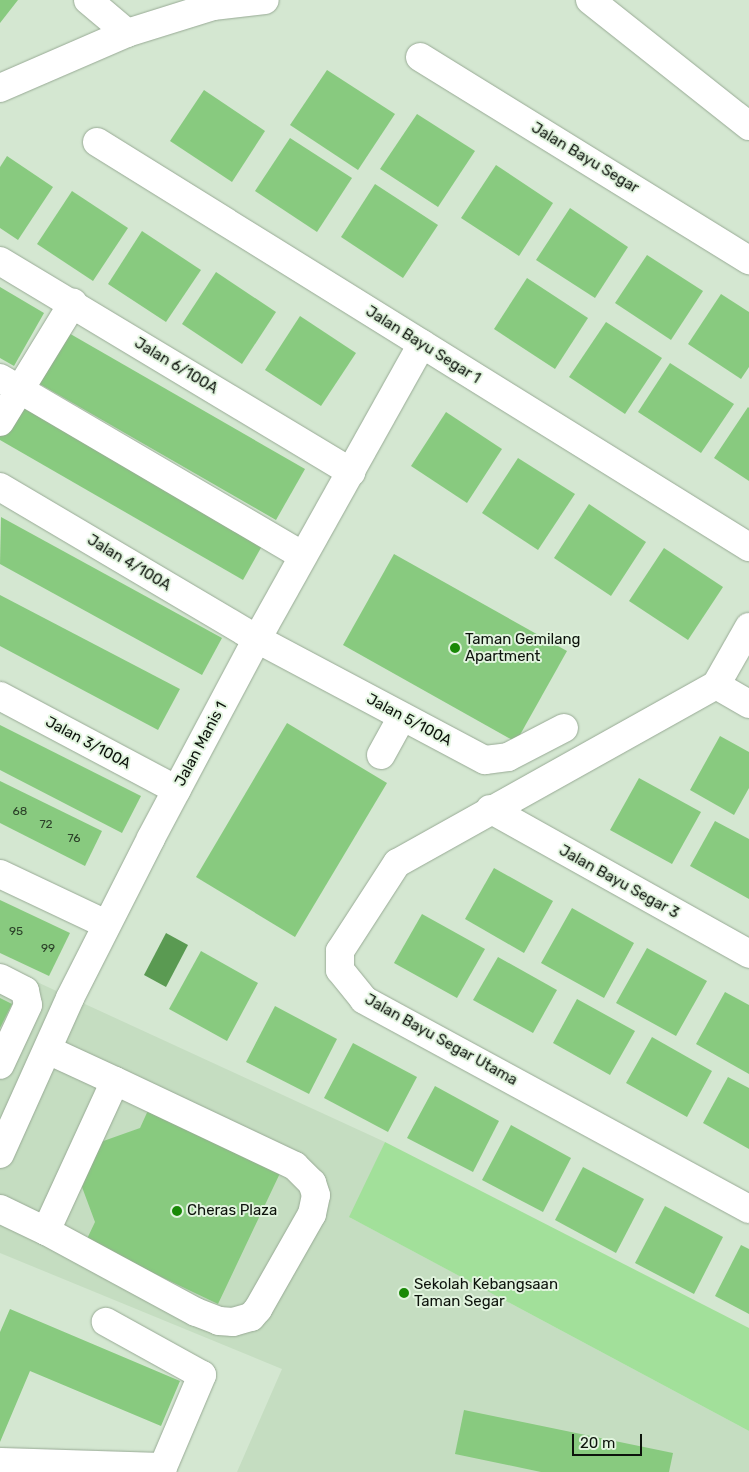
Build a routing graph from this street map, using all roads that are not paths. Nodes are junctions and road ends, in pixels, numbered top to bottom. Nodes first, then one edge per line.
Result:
1 (88, 0) edge
2 (266, 0) edge
3 (590, 0) edge
4 (127, 32) junction
5 (420, 57) dead end
6 (0, 88) edge
7 (749, 126) edge
8 (97, 142) dead end
9 (749, 260) edge
10 (0, 261) edge
11 (73, 303) junction
12 (422, 344) junction
13 (10, 384) edge
14 (0, 422) edge
15 (351, 472) junction
16 (0, 487) edge
17 (749, 547) edge
18 (303, 556) junction
19 (749, 627) edge
20 (257, 639) junction
21 (716, 685) junction
22 (0, 696) edge
23 (749, 704) edge
24 (402, 717) junction
25 (564, 728) dead end
26 (381, 755) dead end
27 (177, 790) junction
28 (490, 809) junction
29 (0, 874) edge
30 (106, 924) junction
31 (749, 954) edge
32 (0, 978) edge
33 (48, 1050) junction
34 (0, 1065) edge
35 (115, 1081) junction
36 (8, 1116) edge
37 (0, 1154) edge
38 (0, 1209) edge
39 (749, 1209) edge
40 (46, 1231) junction
41 (106, 1322) dead end
42 (0, 1462) edge

1 - 4 street
2 - 4 street
3 - 7 street
4 - 6 street
5 - 9 street, Jalan Bayu Segar
8 - 12 street, Jalan Bayu Segar 1
10 - 11 street, Jalan 6/100A
11 - 13 street
11 - 15 street, Jalan 6/100A
12 - 15 street, Jalan Manis 1
12 - 17 street, Jalan Bayu Segar 1
13 - 14 street
13 - 18 street
15 - 18 street, Jalan Manis 1
16 - 20 street, Jalan 4/100A
18 - 20 street, Jalan Manis 1
19 - 21 street
20 - 24 street, Jalan 5/100A
20 - 27 street, Jalan Manis 1
21 - 23 street
21 - 28 street, Jalan Bayu Segar Utama
22 - 27 street, Jalan 3/100A
24 - 25 street, Jalan 5/100A
24 - 26 street
27 - 30 street, Jalan Manis 1
28 - 31 street, Jalan Bayu Segar 3
28 - 39 street, Jalan Bayu Segar Utama
29 - 30 street
30 - 33 street, Jalan Manis 1
32 - 34 street
33 - 35 street
33 - 36 street, Jalan Manis 1
35 - 40 street
35 - 40 street
36 - 37 street, Jalan Manis 1
38 - 40 street
41 - 42 street

